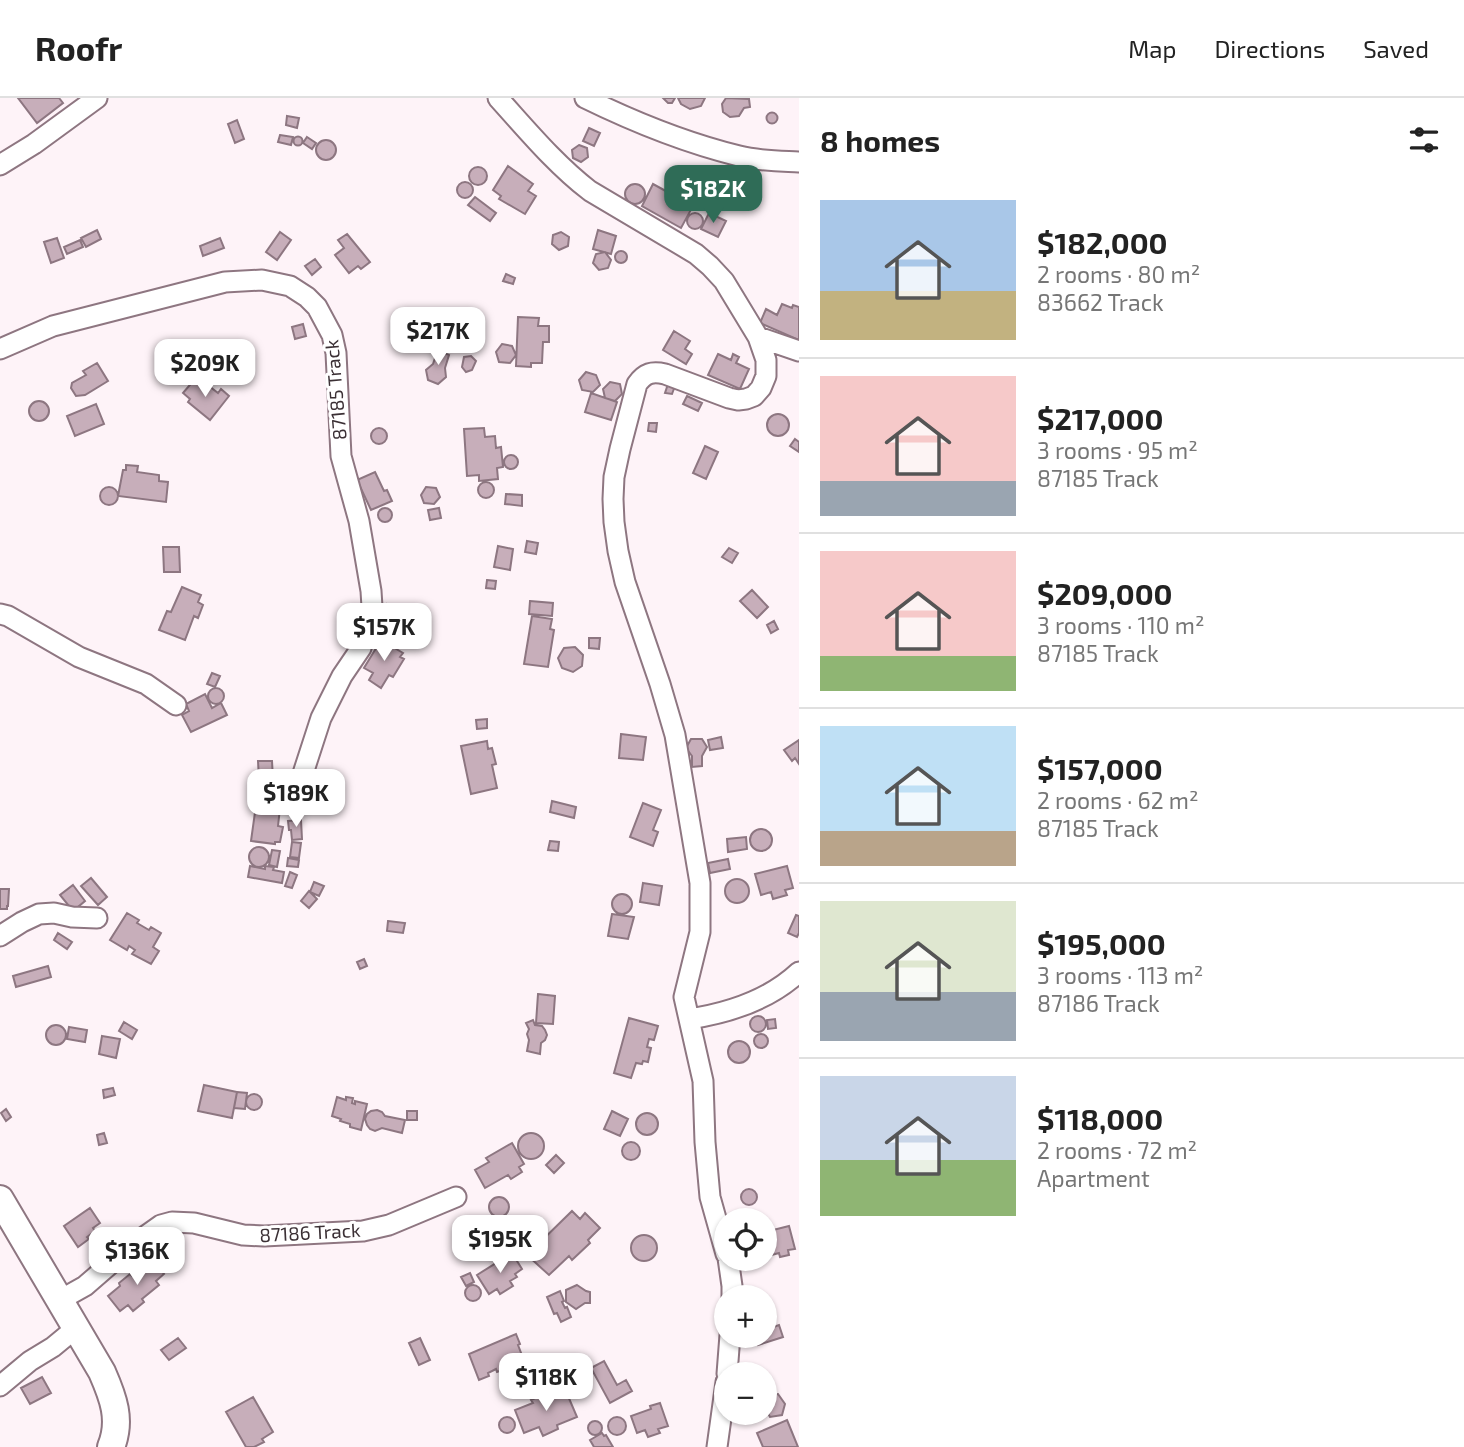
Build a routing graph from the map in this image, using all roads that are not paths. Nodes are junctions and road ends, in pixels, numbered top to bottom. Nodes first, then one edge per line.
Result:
1 (97, 98) edge
2 (498, 98) edge
3 (585, 98) edge
4 (799, 162) edge
5 (0, 165) edge
6 (758, 337) junction
7 (0, 349) edge
8 (799, 351) edge
9 (0, 614) edge
10 (176, 705) dead end
11 (297, 792) dead end
12 (97, 918) dead end
13 (0, 936) edge
14 (799, 972) edge
15 (689, 1019) junction
16 (456, 1197) dead end
17 (0, 1199) edge
18 (714, 1211) edge
19 (60, 1300) junction
20 (76, 1328) junction
21 (0, 1387) edge
22 (720, 1425) edge
23 (111, 1447) edge
24 (717, 1447) edge

1 - 5 street
2 - 6 street
3 - 4 street
6 - 8 street
6 - 15 street
7 - 11 street, 87185 Track
9 - 10 street
12 - 13 street
14 - 15 street
15 - 18 street
16 - 19 street, 87186 Track
17 - 19 street
19 - 20 street
20 - 21 street
20 - 23 street
22 - 24 street

